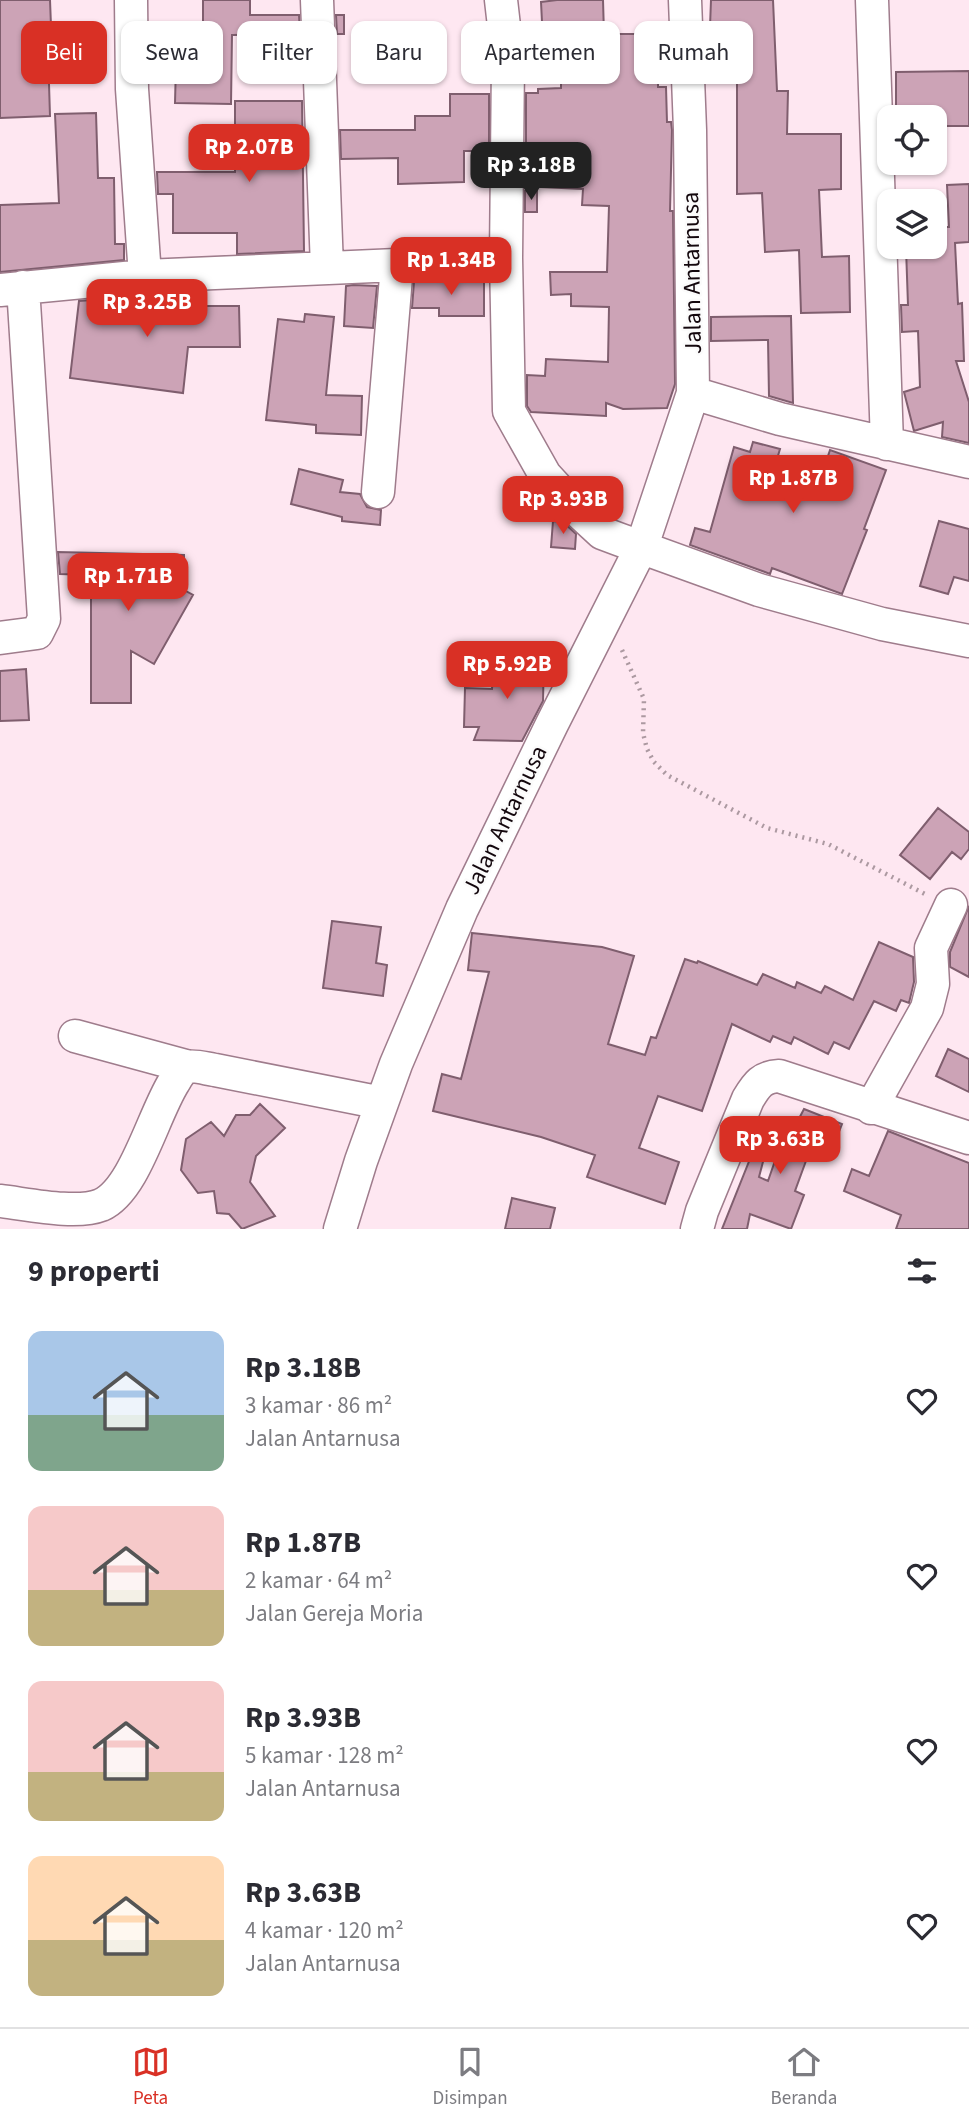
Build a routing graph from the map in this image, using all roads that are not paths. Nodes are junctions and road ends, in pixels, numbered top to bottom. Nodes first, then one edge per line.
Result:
1 (131, 0) edge
2 (317, 0) edge
3 (501, 0) edge
4 (685, 0) edge
5 (872, 0) edge
6 (506, 258) junction
7 (397, 265) junction
8 (327, 268) junction
9 (145, 276) junction
10 (11, 288) edge
11 (693, 393) junction
12 (887, 444) junction
13 (969, 462) edge
14 (378, 492) dead end
15 (642, 546) junction
16 (0, 638) edge
17 (969, 641) edge
18 (951, 905) road end
19 (75, 1036) dead end
20 (189, 1067) junction
21 (382, 1103) junction
22 (871, 1108) junction
23 (969, 1138) edge
24 (0, 1201) edge
25 (340, 1229) edge
26 (697, 1229) edge

1 - 9 street
2 - 8 street
3 - 6 street
4 - 11 street, Jalan Antarnusa
5 - 12 street
6 - 7 street
6 - 15 street
7 - 8 street
7 - 14 street
8 - 9 street
9 - 10 street
10 - 16 street
11 - 12 street
11 - 15 street, Jalan Antarnusa
12 - 13 street
15 - 17 street
15 - 21 street, Jalan Antarnusa
18 - 22 street
19 - 20 street
20 - 21 street
20 - 24 street
21 - 25 street, Jalan Antarnusa
22 - 23 street
22 - 26 street

